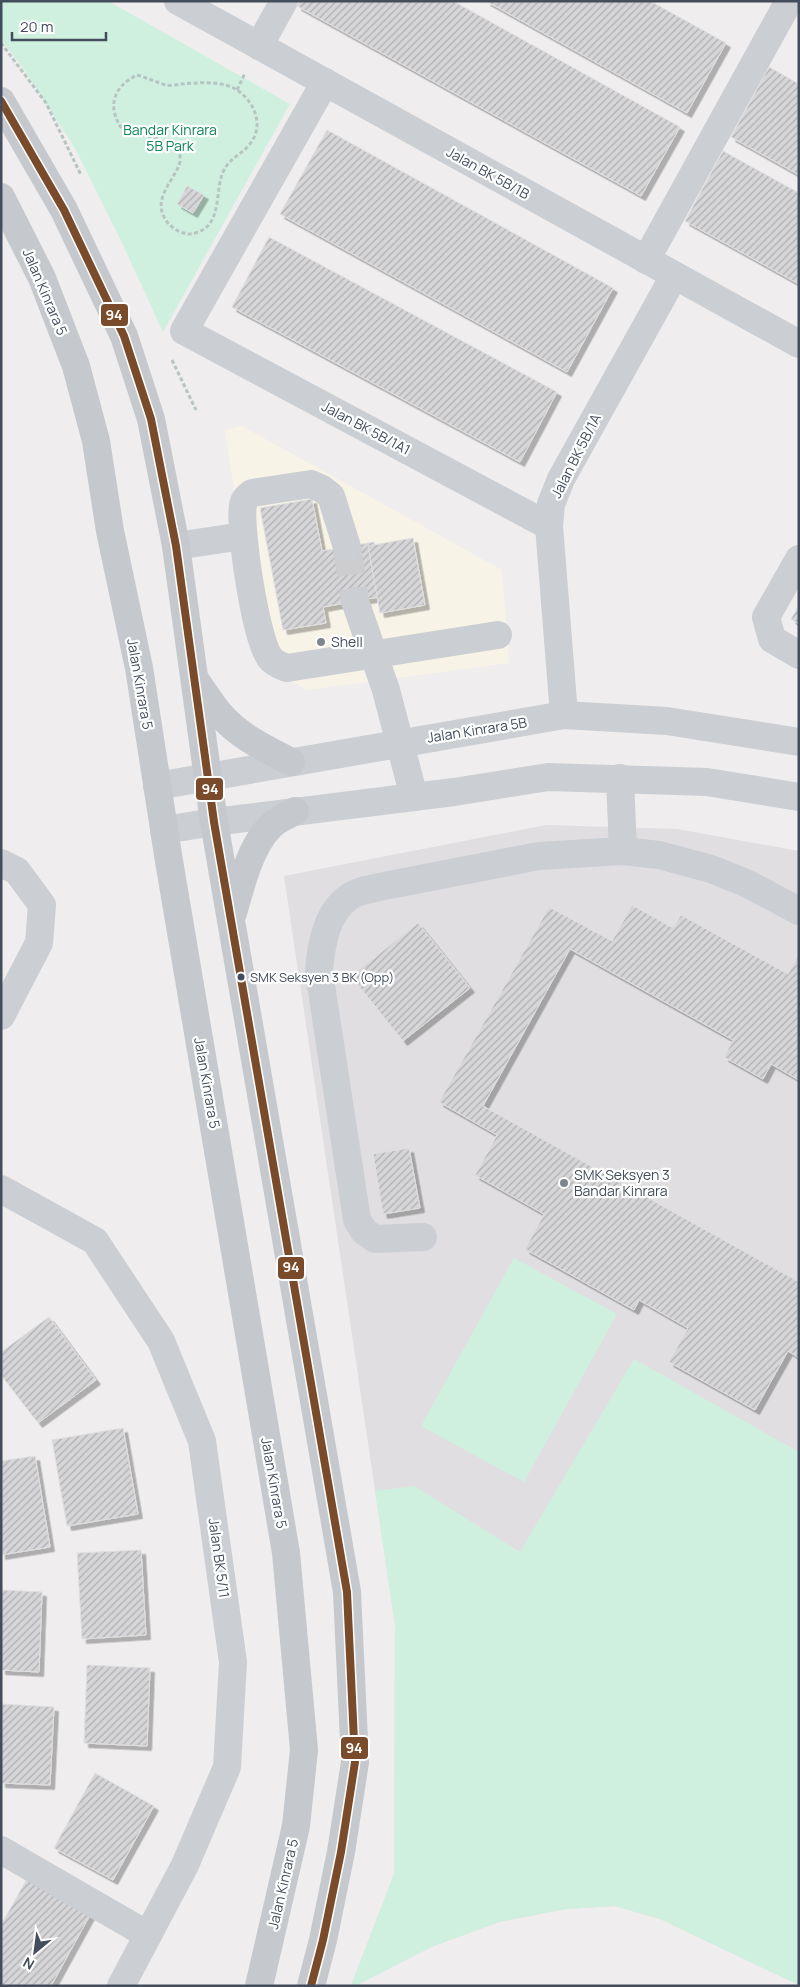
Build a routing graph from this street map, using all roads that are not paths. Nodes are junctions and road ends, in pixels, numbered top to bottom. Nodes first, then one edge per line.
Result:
1 (178, 1) edge
2 (284, 1) edge
3 (784, 8) edge
4 (259, 46) junction
5 (325, 82) junction
6 (1, 101) edge
7 (1, 197) edge
8 (646, 260) junction
9 (674, 276) junction
10 (799, 344) edge
11 (549, 526) junction
12 (243, 536) junction
13 (176, 546) junction
14 (347, 547) tunnel mouth
15 (799, 559) edge
16 (355, 601) tunnel mouth
17 (498, 635) dead end
18 (372, 654) junction
19 (799, 655) edge
20 (194, 678) junction
21 (564, 715) junction
22 (799, 742) edge
23 (401, 743) junction
24 (291, 762) junction
25 (208, 777) junction
26 (620, 778) junction
27 (157, 786) junction
28 (414, 797) junction
29 (799, 797) edge
30 (295, 811) junction
31 (214, 822) junction
32 (164, 830) junction
33 (623, 851) junction
34 (1, 863) edge
35 (799, 911) edge
36 (231, 919) junction
37 (1, 1016) edge
38 (1, 1189) edge
39 (423, 1237) dead end
40 (1, 1850) edge
41 (148, 1935) junction
42 (121, 1986) edge
43 (259, 1986) edge
44 (311, 1986) edge

1 - 4 street, Jalan BK 5B/1B
2 - 4 street
3 - 8 street
4 - 5 street, Jalan BK 5B/1B
5 - 8 street, Jalan BK 5B/1B
5 - 11 street, Jalan BK 5B/1A1
6 - 13 main road
7 - 27 main road, Jalan Kinrara 5
8 - 9 street, Jalan BK 5B/1B
9 - 10 street, Jalan BK 5B/1B
9 - 11 street, Jalan BK 5B/1A
11 - 21 street, Jalan BK 5B/1A
12 - 13 street
12 - 14 street
12 - 18 street
13 - 20 main road
15 - 19 street
16 - 18 street
17 - 18 street
18 - 23 street
20 - 24 main road
20 - 25 main road
21 - 22 street, Jalan Kinrara 5B
21 - 23 street, Jalan Kinrara 5B
23 - 24 street, Jalan Kinrara 5B
23 - 28 street
24 - 25 street, Jalan Kinrara 5B
25 - 27 street, Jalan Kinrara 5B
25 - 31 main road
26 - 28 street
26 - 29 street
26 - 33 street
27 - 32 main road, Jalan Kinrara 5
28 - 30 street
30 - 31 street
30 - 36 main road
31 - 32 street
31 - 36 main road
32 - 43 main road, Jalan Kinrara 5
33 - 35 street
33 - 39 street
34 - 37 street
36 - 44 main road
38 - 41 street, Jalan BK 5/11
40 - 41 street
41 - 42 street, Jalan BK 5/11

